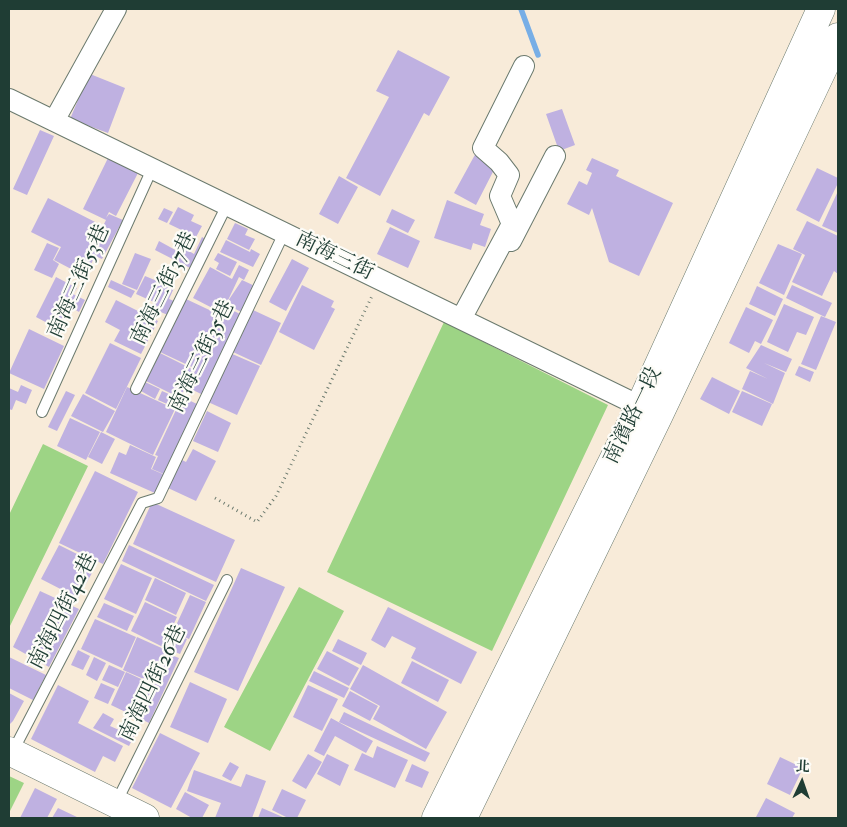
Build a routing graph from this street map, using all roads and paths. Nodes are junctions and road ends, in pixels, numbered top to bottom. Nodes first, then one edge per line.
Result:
1 (116, 9) edge
2 (822, 9) edge
3 (838, 37) edge
4 (524, 66) dead end
5 (9, 99) edge
6 (54, 121) junction
7 (556, 156) dead end
8 (152, 169) junction
9 (227, 205) junction
10 (284, 233) junction
11 (379, 280) junction
12 (465, 321) junction
13 (136, 389) dead end
14 (649, 411) junction
15 (42, 412) dead end
16 (158, 498) joint
17 (215, 498) dead end
18 (227, 580) dead end
19 (11, 752) edge
20 (115, 804) junction
21 (145, 818) edge
22 (436, 818) edge
23 (463, 818) edge

1 - 6 street
2 - 14 main road, 南濱路一段
3 - 14 main road, 南濱路一段
4 - 12 street
5 - 6 street, 南海三街
6 - 8 street, 南海三街
7 - 12 street
8 - 9 street, 南海三街
8 - 15 lane, 南海三街53巷
9 - 10 street, 南海三街
9 - 13 lane, 南海三街37巷
10 - 11 street, 南海三街
10 - 16 lane, 南海三街35巷
11 - 12 street, 南海三街
11 - 17 path
12 - 14 street, 南海三街
14 - 22 main road, 南濱路一段
14 - 23 main road, 南濱路一段
16 - 19 lane, 南海四街42巷
18 - 20 lane, 南海四街26巷
19 - 20 main road
20 - 21 main road

